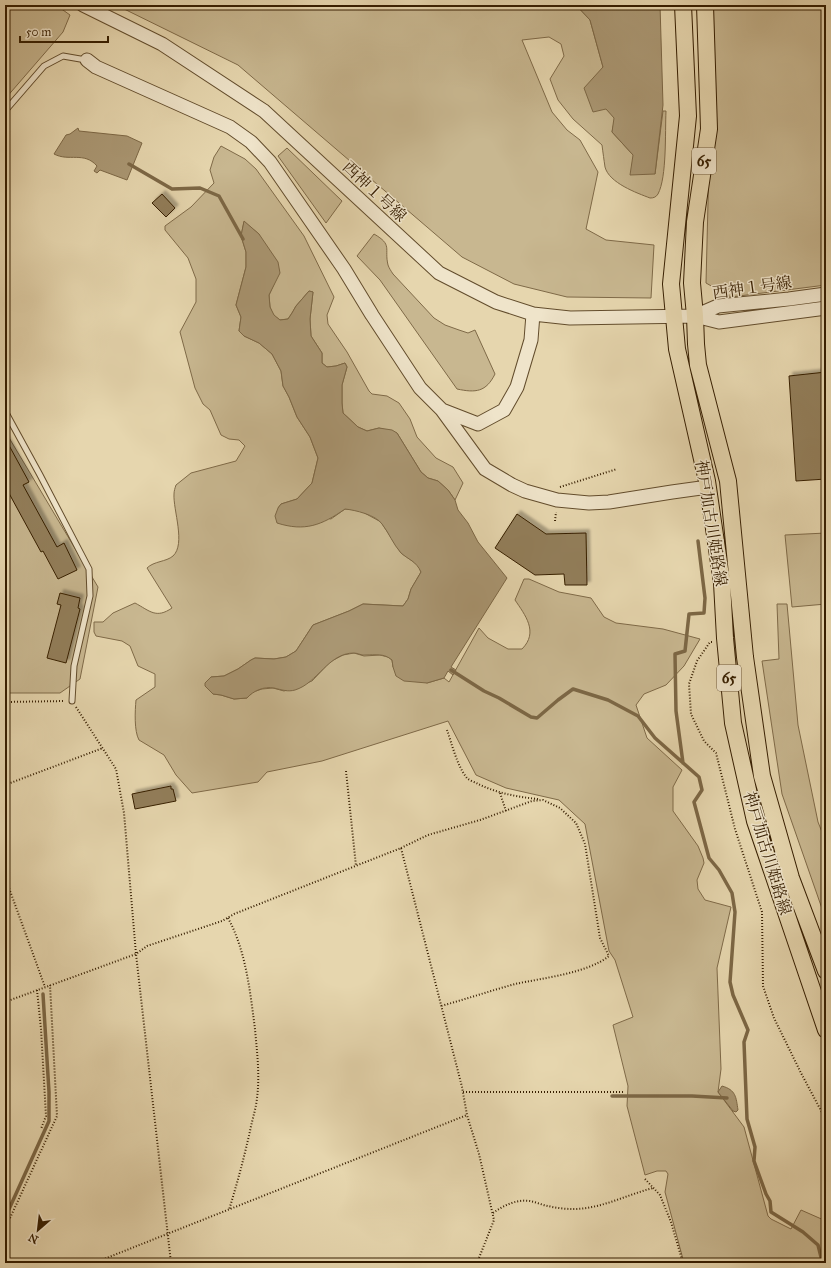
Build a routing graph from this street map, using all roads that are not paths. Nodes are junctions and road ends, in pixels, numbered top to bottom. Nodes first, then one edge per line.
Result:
1 (83, 5) edge
2 (683, 5) edge
3 (705, 5) edge
4 (87, 60) joint
5 (5, 111) edge
6 (826, 294) edge
7 (826, 308) edge
8 (533, 314) junction
9 (674, 316) junction
10 (695, 316) junction
11 (442, 410) junction
12 (5, 411) edge
13 (478, 424) junction
14 (469, 447) junction
15 (708, 488) junction
16 (72, 701) road end
17 (826, 971) edge
18 (826, 1030) edge

1 - 8 street, 西神１号線
2 - 9 main road, 神戸加古川姫路線 / 65
3 - 10 main road, 神戸加古川姫路線 / 65
4 - 5 lane
4 - 11 street
6 - 10 street, 西神１号線
7 - 10 street, 西神１号線
8 - 9 street, 西神１号線
8 - 13 street
9 - 10 street, 西神１号線
9 - 15 main road, 神戸加古川姫路線 / 65
10 - 17 main road, 神戸加古川姫路線 / 65
11 - 13 street
11 - 14 street
12 - 16 lane
13 - 14 street
14 - 15 street
15 - 18 main road, 神戸加古川姫路線 / 65

